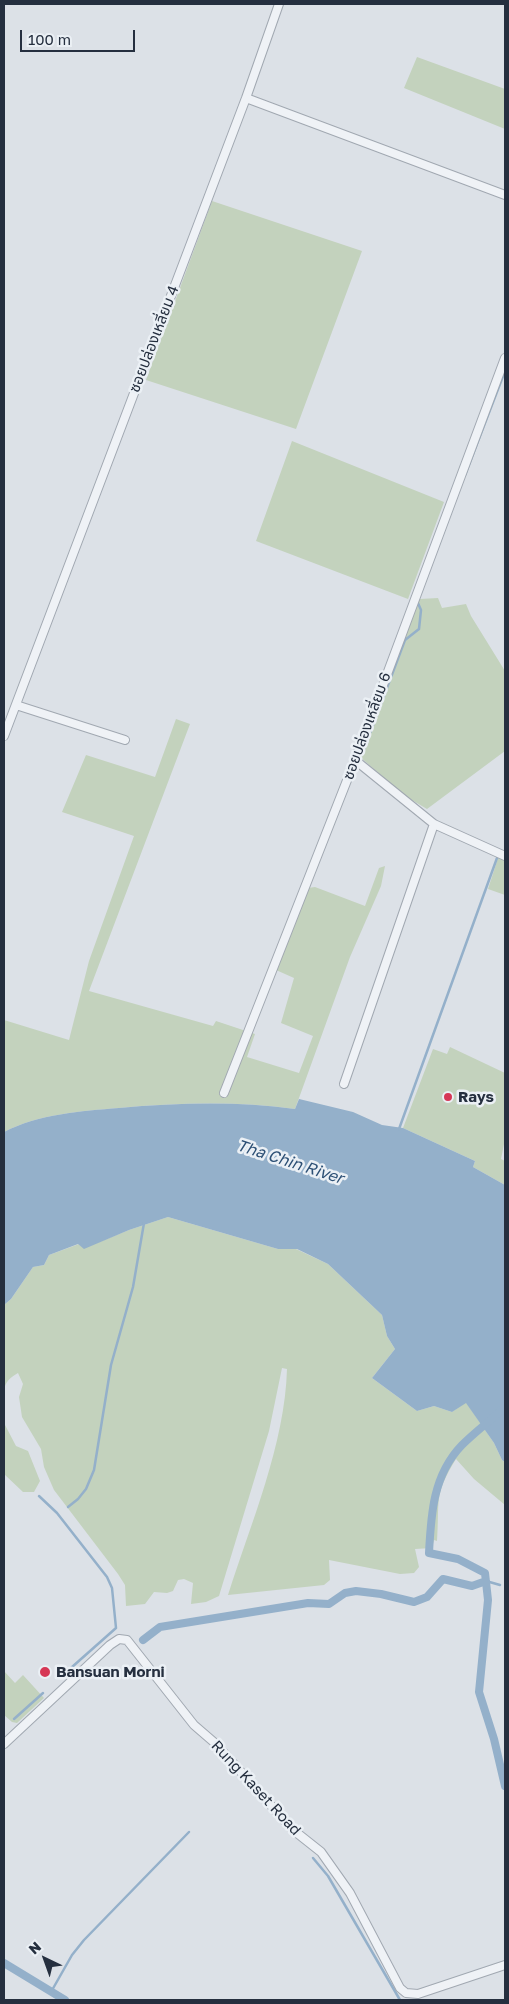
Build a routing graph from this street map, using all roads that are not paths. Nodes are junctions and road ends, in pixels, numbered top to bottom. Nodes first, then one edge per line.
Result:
1 (279, 4) edge
2 (246, 98) junction
3 (505, 195) edge
4 (505, 358) edge
5 (16, 705) junction
6 (4, 736) edge
7 (125, 740) dead end
8 (355, 760) junction
9 (434, 824) junction
10 (505, 856) edge
11 (344, 1084) dead end
12 (224, 1093) dead end
13 (4, 1744) edge
14 (505, 1965) edge

1 - 2 street, ซอยปล่องเหลี่ยม 4
2 - 3 street
2 - 5 street, ซอยปล่องเหลี่ยม 4
4 - 8 street, ซอยปล่องเหลี่ยม 6
5 - 6 street, ซอยปล่องเหลี่ยม 4
5 - 7 street
8 - 9 street
8 - 12 street, ซอยปล่องเหลี่ยม 6
9 - 10 street
9 - 11 street
13 - 14 street, Rung Kaset Road

